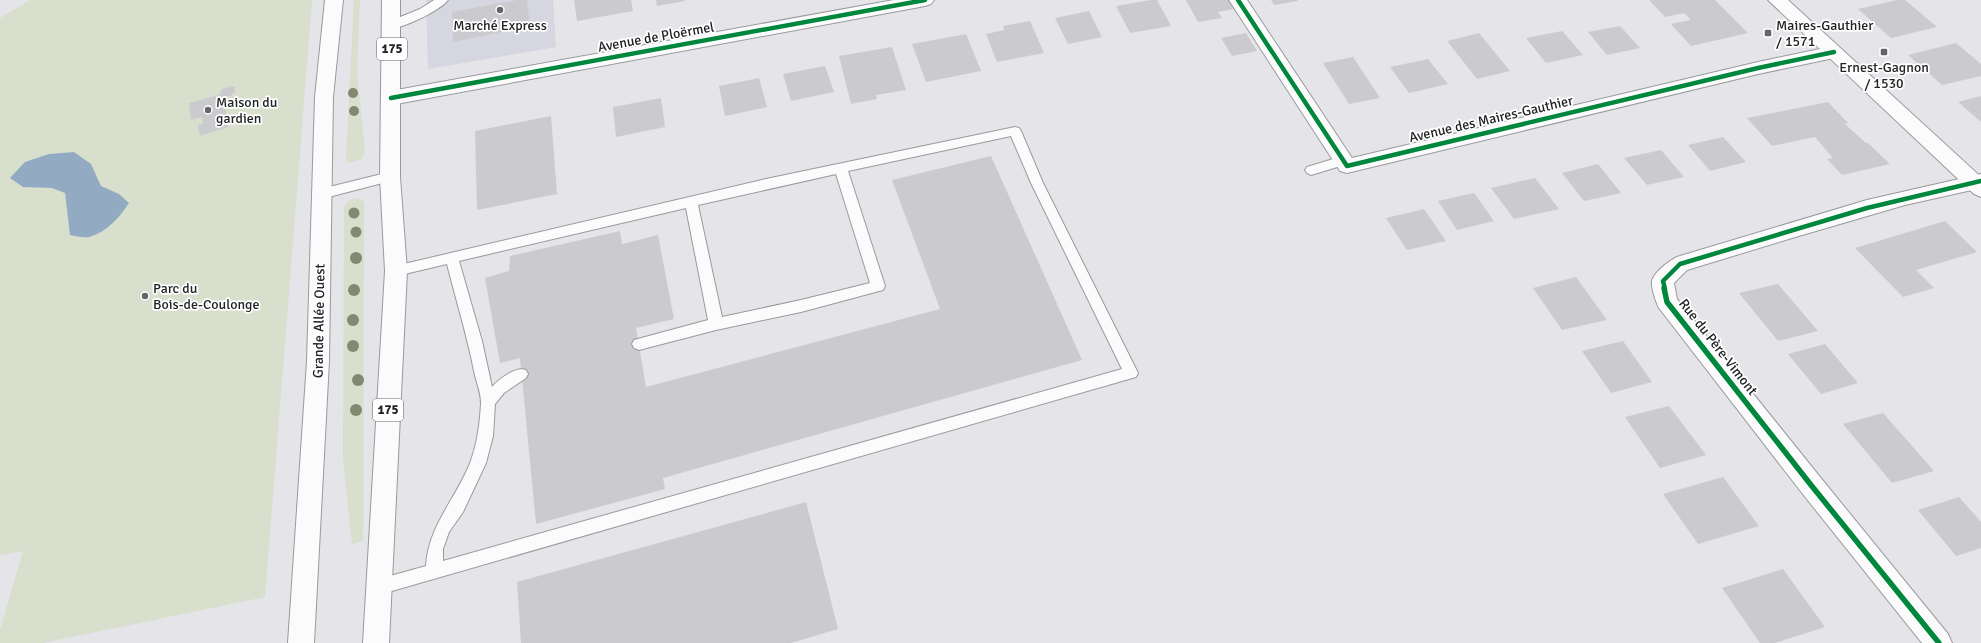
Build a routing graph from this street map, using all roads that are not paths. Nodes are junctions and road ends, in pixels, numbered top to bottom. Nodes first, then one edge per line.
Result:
1 (334, 0) edge
2 (391, 0) edge
3 (442, 0) edge
4 (925, 0) edge
5 (1238, 0) edge
6 (1777, 0) edge
7 (392, 25) junction
8 (1834, 52) junction
9 (391, 98) junction
10 (1343, 161) junction
11 (841, 168) junction
12 (1311, 170) dead end
13 (390, 177) junction
14 (1979, 184) edge
15 (321, 194) junction
16 (691, 202) junction
17 (452, 258) junction
18 (396, 271) junction
19 (716, 324) junction
20 (639, 344) dead end
21 (521, 374) dead end
22 (488, 402) junction
23 (434, 571) junction
24 (378, 587) junction
25 (301, 643) edge
26 (376, 643) edge
27 (1939, 643) edge

1 - 15 street, Grande Allée Ouest
2 - 7 street, 175
3 - 7 lane
4 - 9 street, Avenue de Ploërmel
5 - 10 street
6 - 8 street
7 - 9 street, 175
8 - 10 street, Avenue des Maires-Gauthier
8 - 14 street
9 - 13 street, 175
10 - 12 lane
11 - 16 lane
11 - 19 lane
11 - 23 lane
13 - 15 lane
13 - 18 street, 175
14 - 27 street, Rue du Père-Vimont
15 - 25 street, Grande Allée Ouest
16 - 17 lane
16 - 19 lane
17 - 18 lane
17 - 22 lane
18 - 24 street, 175
19 - 20 lane
21 - 22 lane
22 - 23 lane
23 - 24 lane
24 - 26 street, 175

